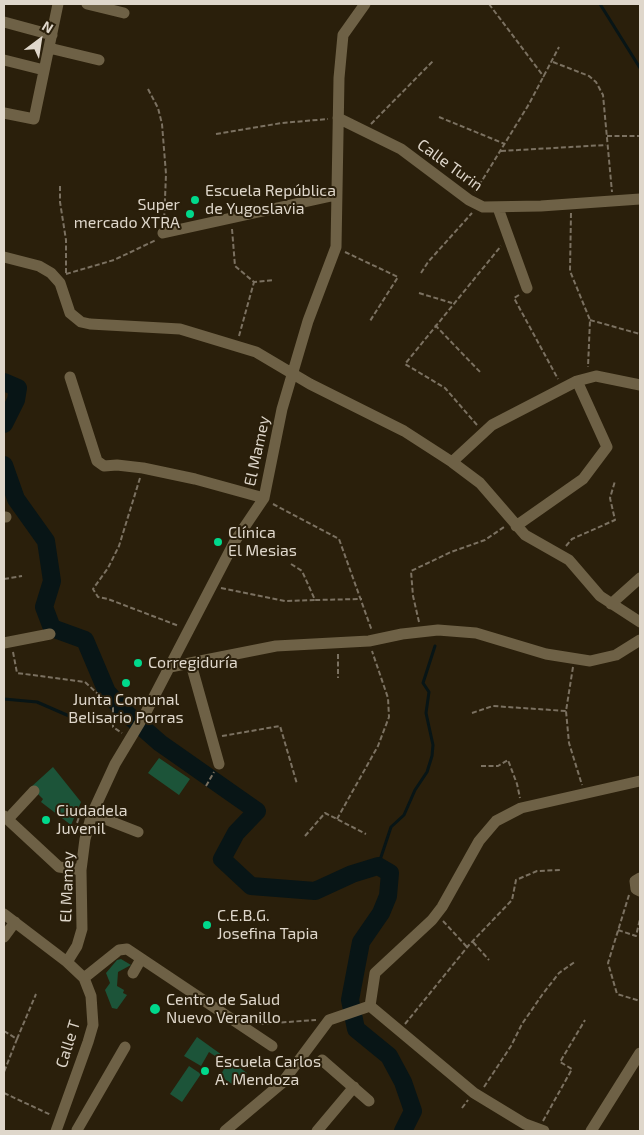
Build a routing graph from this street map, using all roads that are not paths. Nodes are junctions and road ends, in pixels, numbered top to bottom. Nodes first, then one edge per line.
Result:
1 (58, 4) edge
2 (87, 4) edge
3 (365, 4) edge
4 (124, 13) dead end
5 (4, 22) edge
6 (52, 35) junction
7 (49, 48) junction
8 (4, 60) edge
9 (98, 60) dead end
10 (44, 70) junction
11 (4, 113) edge
12 (338, 118) junction
13 (336, 196) junction
14 (640, 199) edge
15 (498, 208) junction
16 (163, 233) road end
17 (4, 257) edge
18 (527, 288) road end
19 (293, 373) junction
20 (70, 377) dead end
21 (582, 379) junction
22 (640, 385) edge
23 (452, 462) junction
24 (268, 501) junction
25 (514, 523) junction
26 (640, 578) edge
27 (611, 604) junction
28 (640, 622) edge
29 (50, 634) dead end
30 (640, 640) edge
31 (8, 642) edge
32 (191, 664) junction
33 (170, 667) junction
34 (219, 764) road end
35 (640, 781) edge
36 (34, 791) dead end
37 (92, 814) junction
38 (6, 817) edge
39 (138, 832) dead end
40 (81, 870) junction
41 (640, 878) edge
42 (638, 890) edge
43 (4, 914) edge
44 (15, 922) junction
45 (4, 937) edge
46 (142, 959) junction
47 (67, 962) junction
48 (133, 972) dead end
49 (84, 978) junction
50 (365, 1008) junction
51 (272, 1046) dead end
52 (125, 1047) dead end
53 (640, 1053) edge
54 (322, 1060) dead end
55 (354, 1087) junction
56 (369, 1101) dead end
57 (60, 1120) junction
58 (541, 1130) edge
59 (56, 1131) edge
60 (78, 1131) edge
61 (225, 1131) edge
62 (317, 1131) edge
63 (591, 1131) edge

1 - 6 street
2 - 4 street
3 - 12 street, El Mamey
5 - 6 street
6 - 7 street
7 - 9 street
7 - 10 street
8 - 10 street
10 - 11 street
12 - 13 street, El Mamey
12 - 15 street, Calle Turin
13 - 16 street
13 - 19 street, El Mamey
14 - 15 street, Calle Turin
15 - 18 street
17 - 19 street
19 - 23 street
19 - 24 street, El Mamey
20 - 24 street
21 - 22 street
21 - 23 street
21 - 25 street
23 - 25 street
24 - 33 street, El Mamey
25 - 27 street
26 - 27 street
27 - 28 street
29 - 31 street
30 - 32 street
32 - 33 street
32 - 34 street
33 - 37 street, El Mamey
35 - 50 street
36 - 38 street
37 - 39 street
37 - 40 street, El Mamey
38 - 40 street
40 - 47 street, El Mamey
41 - 42 street
43 - 44 street, Calle T
44 - 45 street
44 - 47 street, Calle T
46 - 48 street
46 - 49 street
46 - 51 street
47 - 49 street, Calle T
49 - 57 street, Calle T
50 - 58 street
50 - 61 street
52 - 60 street
53 - 63 street
54 - 55 street
55 - 56 street
55 - 62 street
57 - 59 street, Calle T
57 - 60 street

